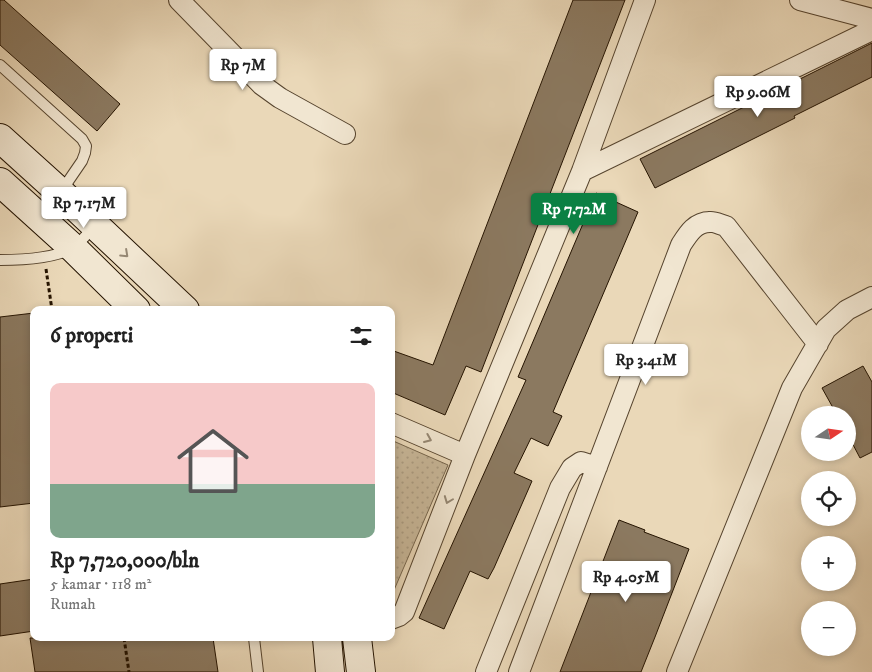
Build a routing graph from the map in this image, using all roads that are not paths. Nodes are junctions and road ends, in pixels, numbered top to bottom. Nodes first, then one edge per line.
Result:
1 (179, 0) edge
2 (645, 0) edge
3 (800, 0) edge
4 (872, 19) edge
5 (872, 30) edge
6 (0, 66) edge
7 (345, 134) dead end
8 (0, 138) edge
9 (582, 170) junction
10 (0, 182) edge
11 (62, 194) junction
12 (95, 226) junction
13 (73, 248) junction
14 (0, 260) edge
15 (872, 297) edge
16 (132, 306) edge
17 (181, 306) edge
18 (818, 344) junction
19 (395, 424) edge
20 (465, 455) junction
21 (597, 467) junction
22 (395, 618) edge
23 (254, 641) edge
24 (327, 641) edge
25 (357, 641) edge
26 (258, 672) edge
27 (330, 672) edge
28 (361, 672) edge
29 (486, 672) edge
30 (519, 672) edge
31 (677, 672) edge

1 - 7 street
2 - 9 street
3 - 4 street
5 - 9 street
6 - 11 lane
8 - 11 main road
9 - 20 street
10 - 13 main road
11 - 12 main road
12 - 13 lane
12 -> 17 main road
13 - 14 lane
13 - 16 main road
15 - 18 street
18 - 21 street
18 - 31 street
19 -> 20 street
20 -> 22 street
21 - 29 street
21 - 30 street
23 - 26 lane
24 - 27 main road
25 - 28 main road

